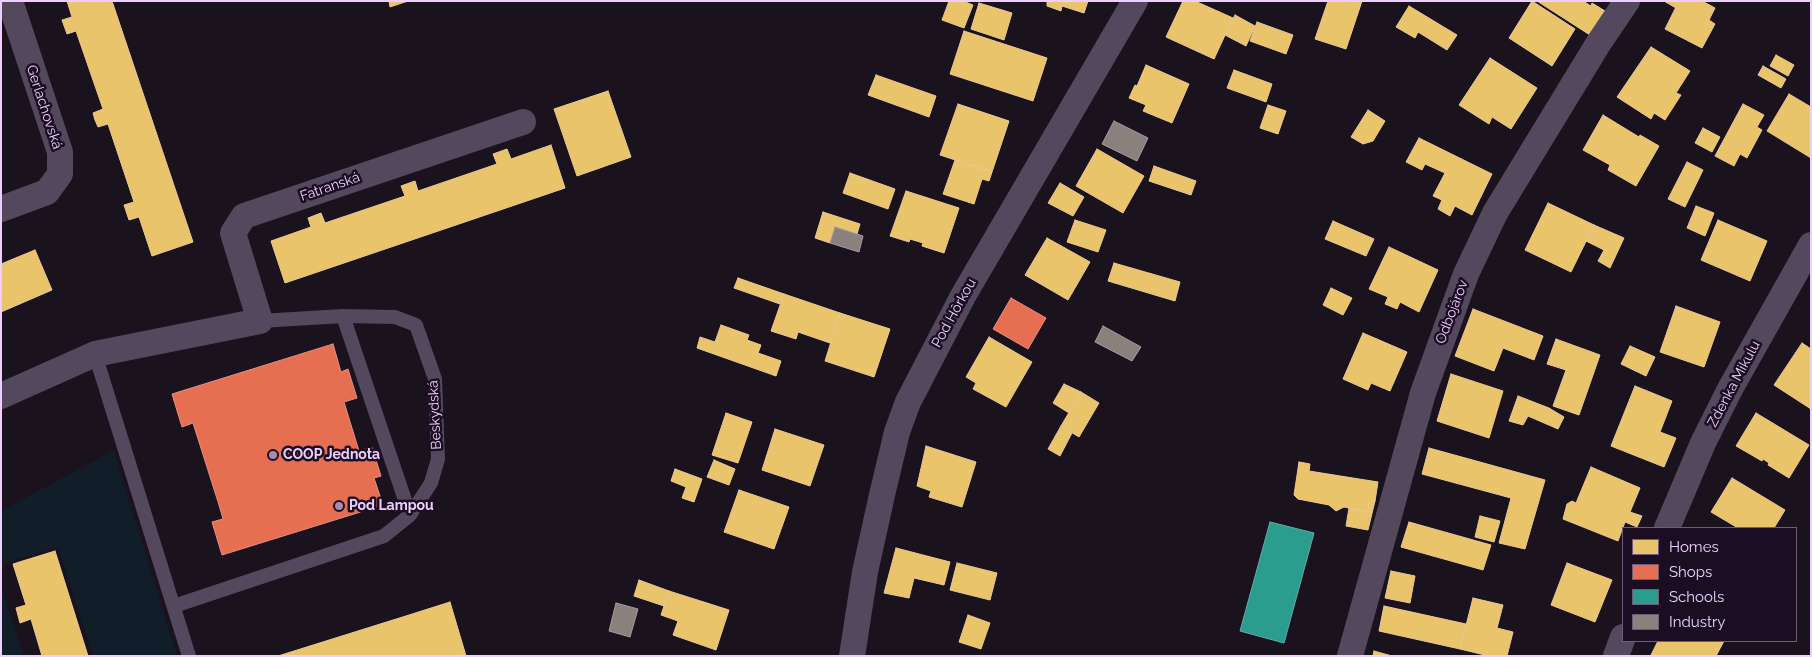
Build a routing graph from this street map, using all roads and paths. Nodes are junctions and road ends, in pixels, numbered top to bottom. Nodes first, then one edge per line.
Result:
1 (10, 1) edge
2 (1135, 1) edge
3 (1627, 1) edge
4 (523, 122) dead end
5 (1, 210) edge
6 (1811, 245) edge
7 (343, 316) junction
8 (260, 321) junction
9 (95, 354) junction
10 (1, 396) edge
11 (410, 515) junction
12 (1667, 527) edge
13 (174, 606) junction
14 (1622, 640) edge
15 (190, 656) edge
16 (852, 656) edge
17 (1350, 656) edge
18 (1616, 656) edge

1 - 5 street, Gerlachovská
2 - 16 street, Pod Hôrkou
3 - 17 street, Odbojárov
4 - 8 street, Fatranská
6 - 12 street, Zdenka Mikulu
7 - 8 lane, Beskydská
7 - 11 lane
7 - 11 lane, Beskydská
8 - 9 street, Beskydská
9 - 10 street, Beskydská
9 - 13 lane
11 - 13 lane, Beskydská
13 - 15 lane
14 - 18 street

